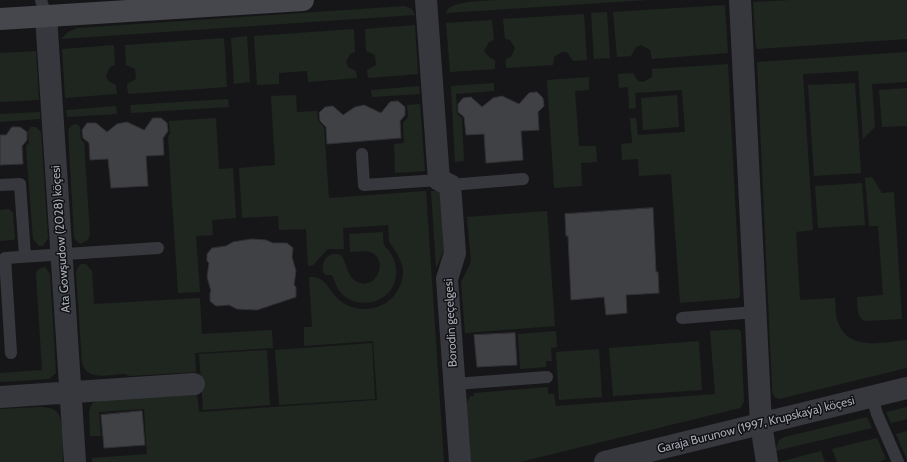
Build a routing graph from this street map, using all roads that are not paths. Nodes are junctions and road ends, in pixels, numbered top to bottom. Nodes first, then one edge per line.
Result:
1 (303, 0) edge
2 (426, 0) edge
3 (740, 0) edge
4 (43, 8) edge
5 (0, 19) edge
6 (362, 154) dead end
7 (523, 179) dead end
8 (445, 182) junction
9 (0, 185) edge
10 (158, 248) dead end
11 (62, 254) junction
12 (25, 256) junction
13 (755, 312) junction
14 (682, 318) dead end
15 (11, 353) dead end
16 (547, 377) dead end
17 (194, 384) dead end
18 (454, 384) junction
19 (907, 388) edge
20 (71, 392) junction
21 (0, 396) edge
22 (872, 397) junction
23 (761, 424) junction
24 (75, 462) edge
25 (460, 462) edge
26 (605, 462) edge
27 (767, 462) edge
28 (898, 462) edge

1 - 4 street
2 - 8 street, Borodin geçelgesi
3 - 13 street
4 - 5 street
4 - 11 street, Ata Gowşudow (2028) köçesi
6 - 8 lane
7 - 8 lane
8 - 18 street, Borodin geçelgesi
9 - 12 lane
10 - 11 lane
11 - 12 lane
11 - 20 street, Ata Gowşudow (2028) köçesi
12 - 15 lane
13 - 14 lane
13 - 23 street
16 - 18 lane
17 - 20 street
18 - 25 street, Borodin geçelgesi
19 - 22 street, Garaja Burunow (1997, Krupskaýa) köçesi
20 - 21 street
20 - 24 street, Ata Gowşudow (2028) köçesi
22 - 23 street, Garaja Burunow (1997, Krupskaýa) köçesi
22 - 28 lane
23 - 26 street, Garaja Burunow (1997, Krupskaýa) köçesi
23 - 27 street

